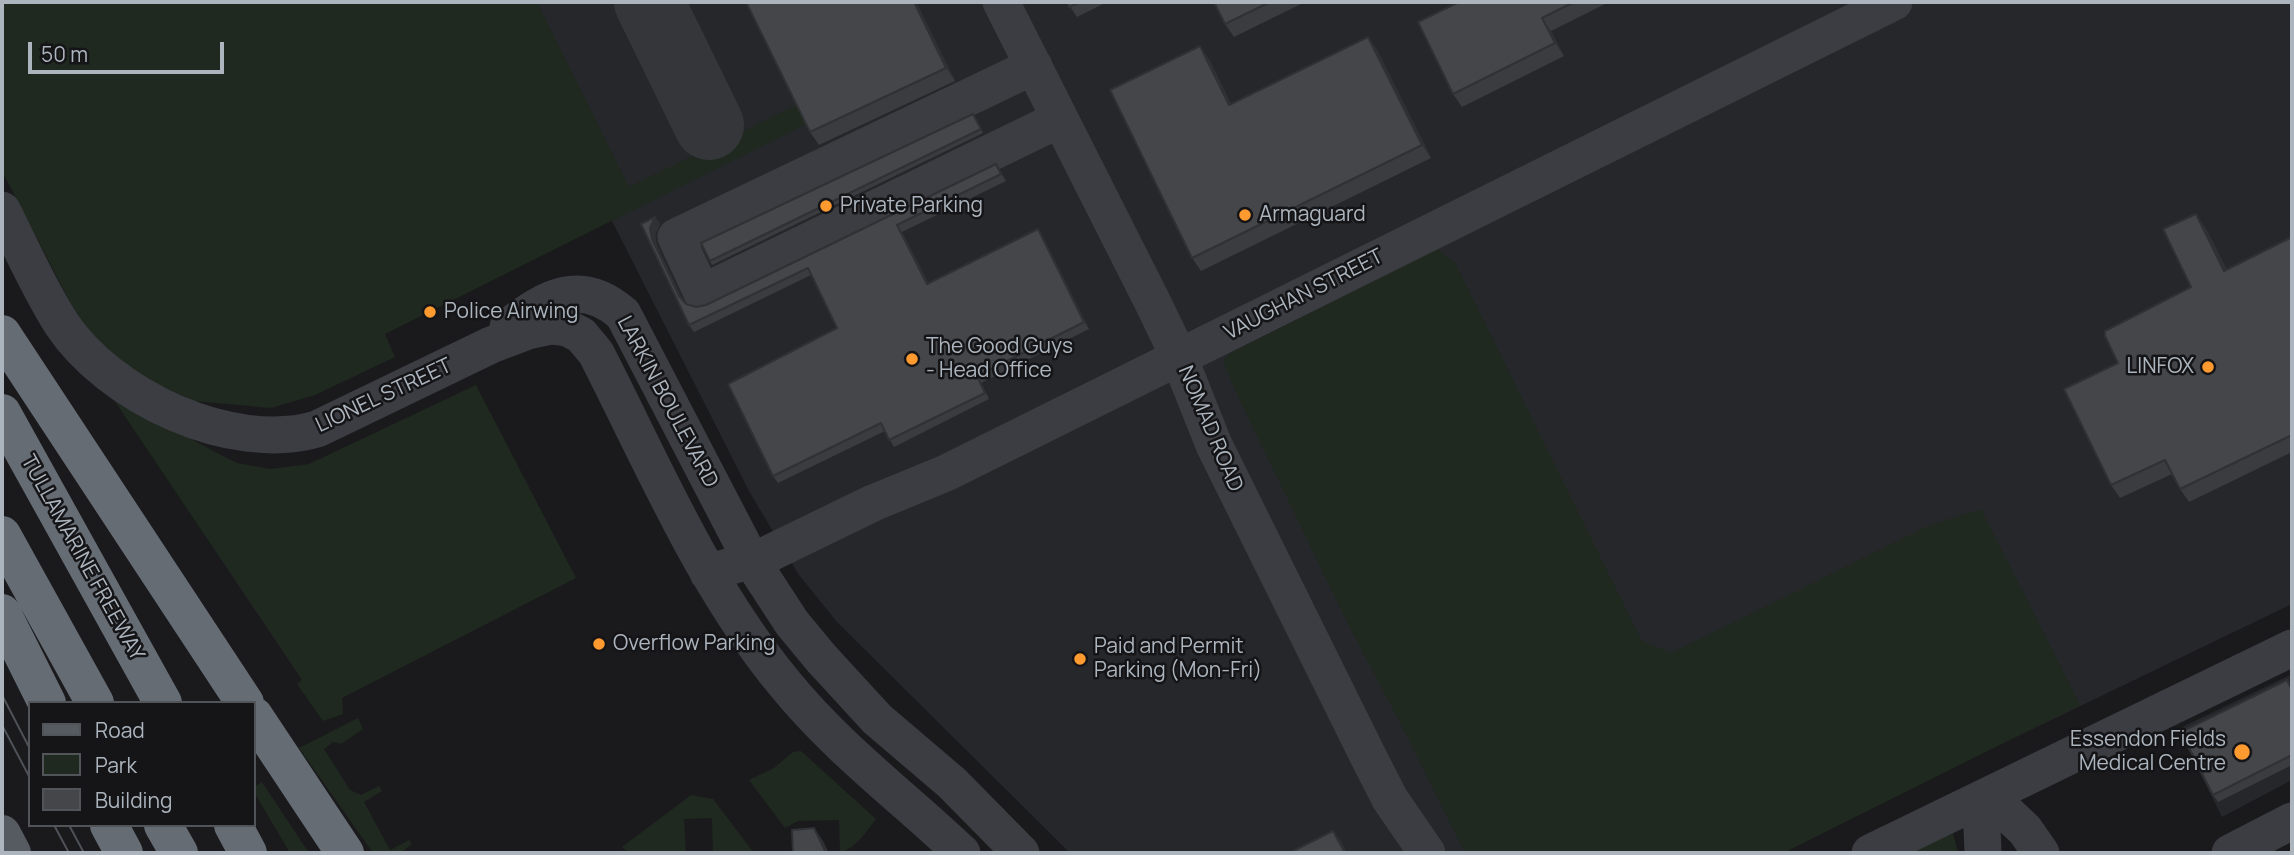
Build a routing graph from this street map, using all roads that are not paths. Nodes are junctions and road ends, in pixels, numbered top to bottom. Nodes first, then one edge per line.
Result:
1 (1001, 2) edge
2 (1894, 2) edge
3 (1034, 66) junction
4 (1060, 119) junction
5 (2, 209) edge
6 (2, 334) edge
7 (491, 345) junction
8 (1179, 357) junction
9 (2, 413) edge
10 (2, 536) edge
11 (751, 561) junction
12 (708, 573) junction
13 (2, 613) edge
14 (2292, 648) edge
15 (46, 701) edge
16 (94, 701) edge
17 (162, 701) edge
18 (244, 701) edge
19 (256, 719) edge
20 (1985, 798) junction
21 (2292, 821) edge
22 (110, 827) edge
23 (164, 827) edge
24 (234, 827) edge
25 (2, 834) edge
26 (12, 853) edge
27 (124, 853) edge
28 (179, 853) edge
29 (248, 853) edge
30 (345, 853) edge
31 (962, 853) edge
32 (1021, 853) edge
33 (1427, 853) edge
34 (1870, 853) edge
35 (1983, 853) edge
36 (2041, 853) edge
37 (2230, 853) edge

1 - 3 street, NOMAD ROAD
2 - 8 street, VAUGHAN STREET
3 - 4 street, NOMAD ROAD
3 - 4 street
4 - 8 street, NOMAD ROAD
5 - 7 street, LIONEL STREET
6 - 18 highway
7 - 11 street, LARKIN BOULEVARD
7 - 12 street, LARKIN BOULEVARD
8 - 11 street, VAUGHAN STREET
8 - 33 street, NOMAD ROAD
9 - 17 highway, TULLAMARINE FREEWAY
10 - 16 highway
11 - 12 street, VAUGHAN STREET
11 - 32 street, LARKIN BOULEVARD
12 - 31 street, LARKIN BOULEVARD
13 - 15 highway
14 - 20 street
19 - 30 highway
20 - 34 street
20 - 35 street
20 - 36 street
21 - 37 street
22 - 27 highway
23 - 28 highway
24 - 29 highway
25 - 26 main road

